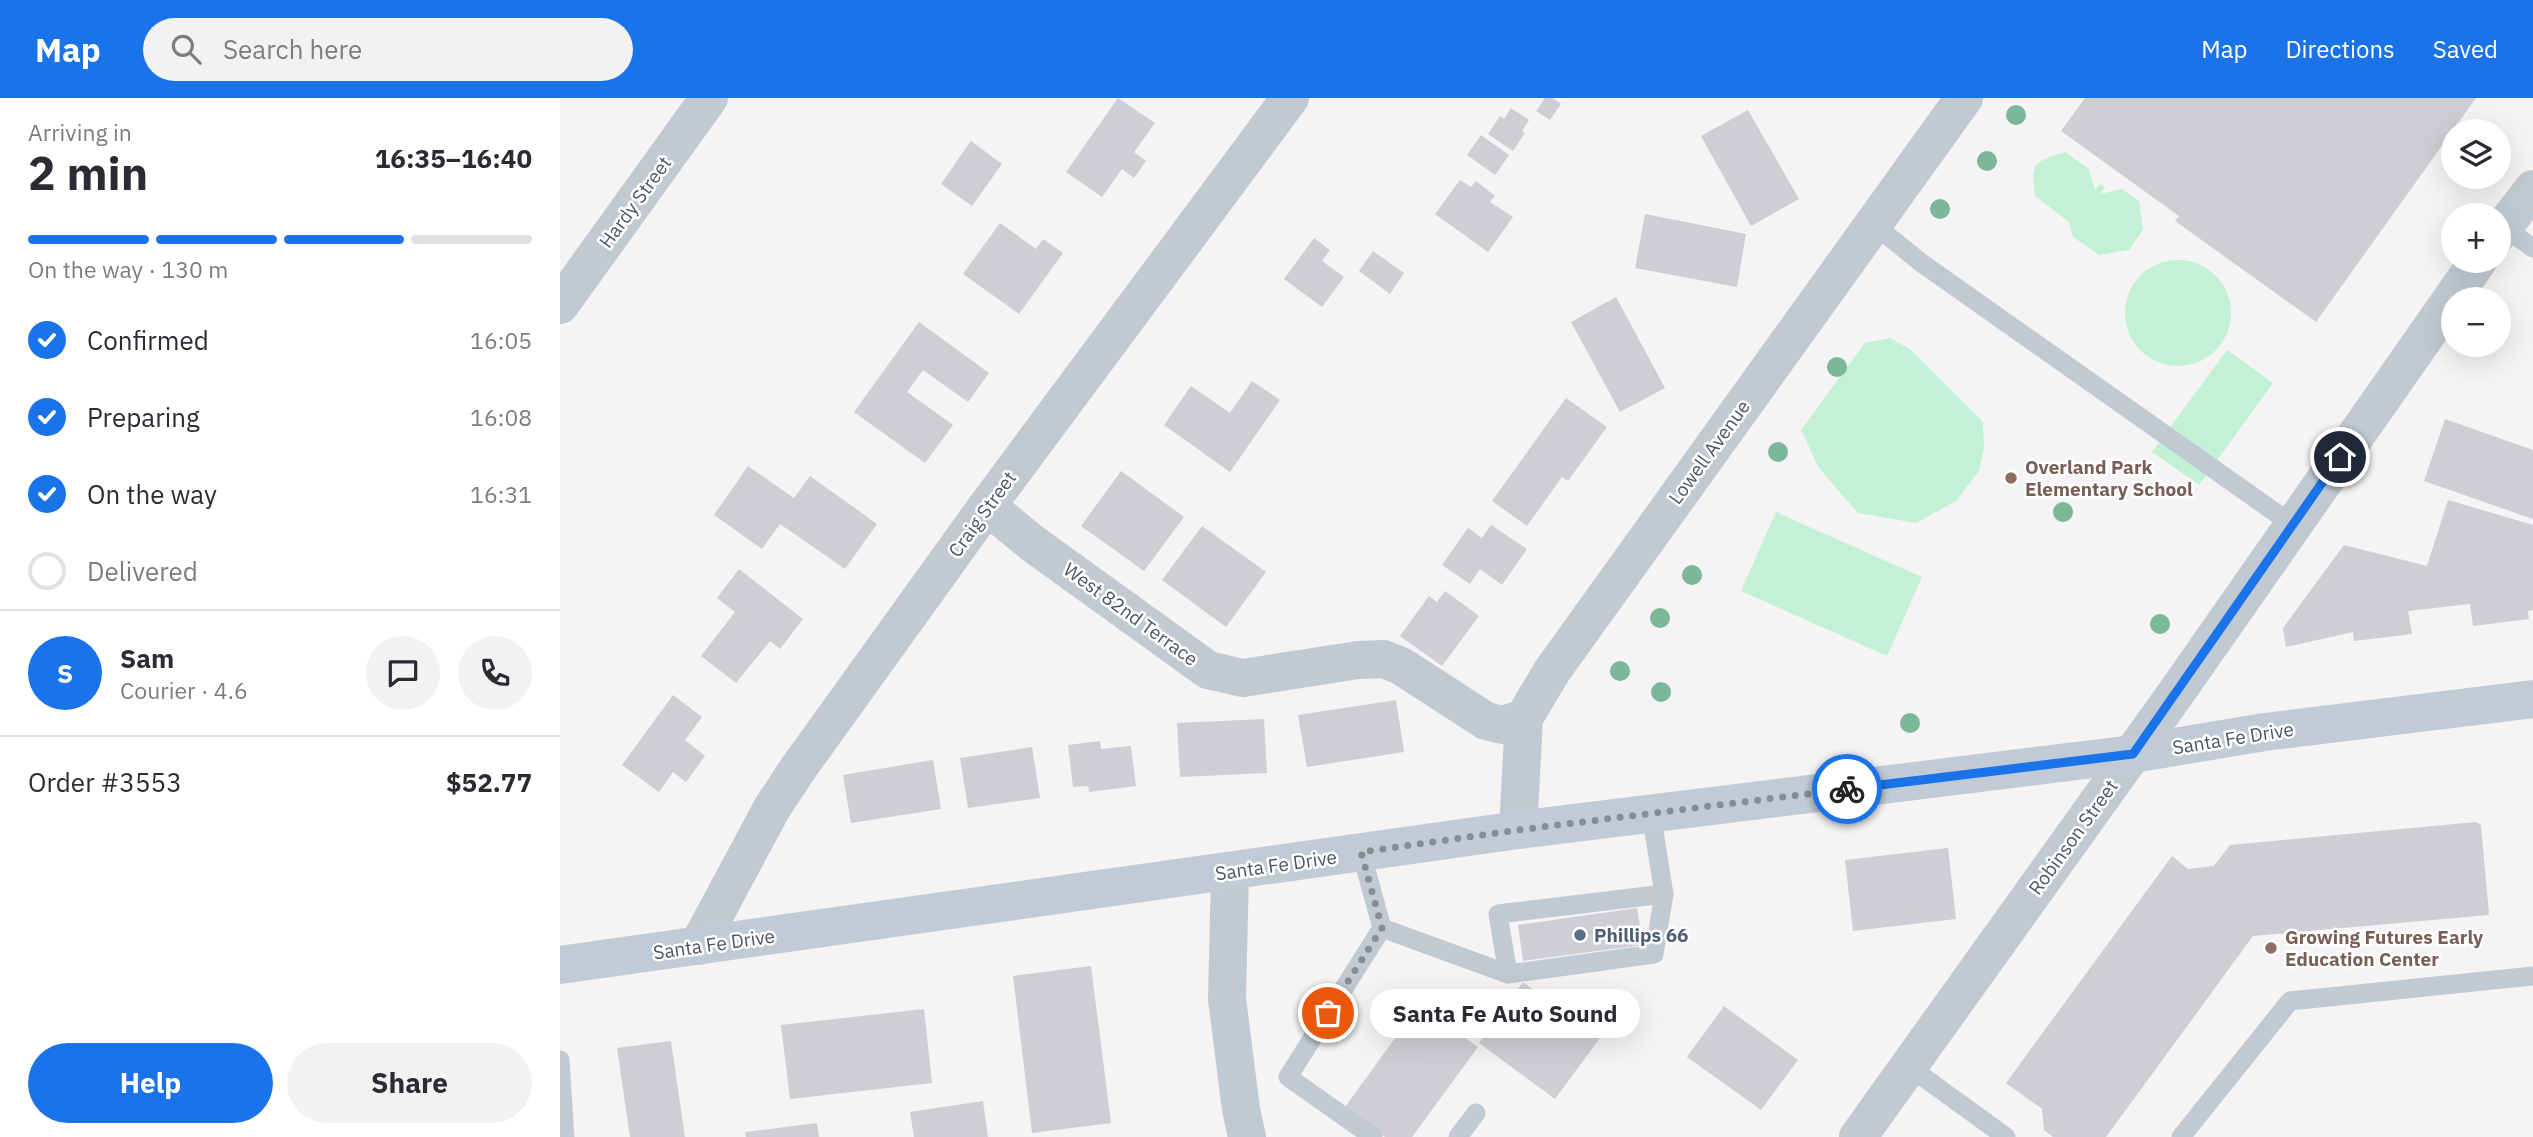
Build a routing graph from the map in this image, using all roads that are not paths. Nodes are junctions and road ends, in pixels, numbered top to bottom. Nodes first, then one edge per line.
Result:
1 (709, 98) edge
2 (1290, 98) edge
3 (1964, 98) edge
4 (2533, 188) edge
5 (1873, 224) junction
6 (2512, 236) edge
7 (2470, 273) edge
8 (560, 305) edge
9 (987, 506) junction
10 (2292, 525) junction
11 (2533, 699) edge
12 (1524, 718) junction
13 (2133, 754) junction
14 (1651, 813) junction
15 (1518, 830) junction
16 (1361, 852) junction
17 (1230, 872) junction
18 (1664, 894) junction
19 (1382, 928) junction
20 (698, 946) junction
21 (560, 965) edge
22 (1508, 974) junction
23 (2533, 976) edge
24 (560, 1060) edge
25 (1908, 1066) junction
26 (1476, 1113) dead end
27 (565, 1137) edge
28 (1247, 1137) edge
29 (1373, 1137) edge
30 (1458, 1137) edge
31 (1858, 1137) edge
32 (2006, 1137) edge
33 (2181, 1137) edge

1 - 8 street, Hardy Street
2 - 9 street, Craig Street
3 - 5 street, Lowell Avenue
4 - 6 street
5 - 10 lane
5 - 12 street, Lowell Avenue
7 - 10 street, Robinson Street
9 - 12 street, West 82nd Terrace
9 - 20 street, Craig Street
10 - 13 street, Robinson Street
11 - 13 main road, Santa Fe Drive
12 - 15 street, Lowell Avenue
13 - 14 main road, Santa Fe Drive
13 - 25 street, Robinson Street
14 - 15 main road, Santa Fe Drive
14 - 18 lane
15 - 16 main road, Santa Fe Drive
16 - 17 main road, Santa Fe Drive
16 - 19 lane
17 - 20 main road, Santa Fe Drive
17 - 28 street
18 - 22 lane
18 - 22 lane
19 - 22 lane
19 - 29 lane
20 - 21 main road, Santa Fe Drive
23 - 33 lane
24 - 27 lane
25 - 31 street, Robinson Street
25 - 32 lane
26 - 30 lane

